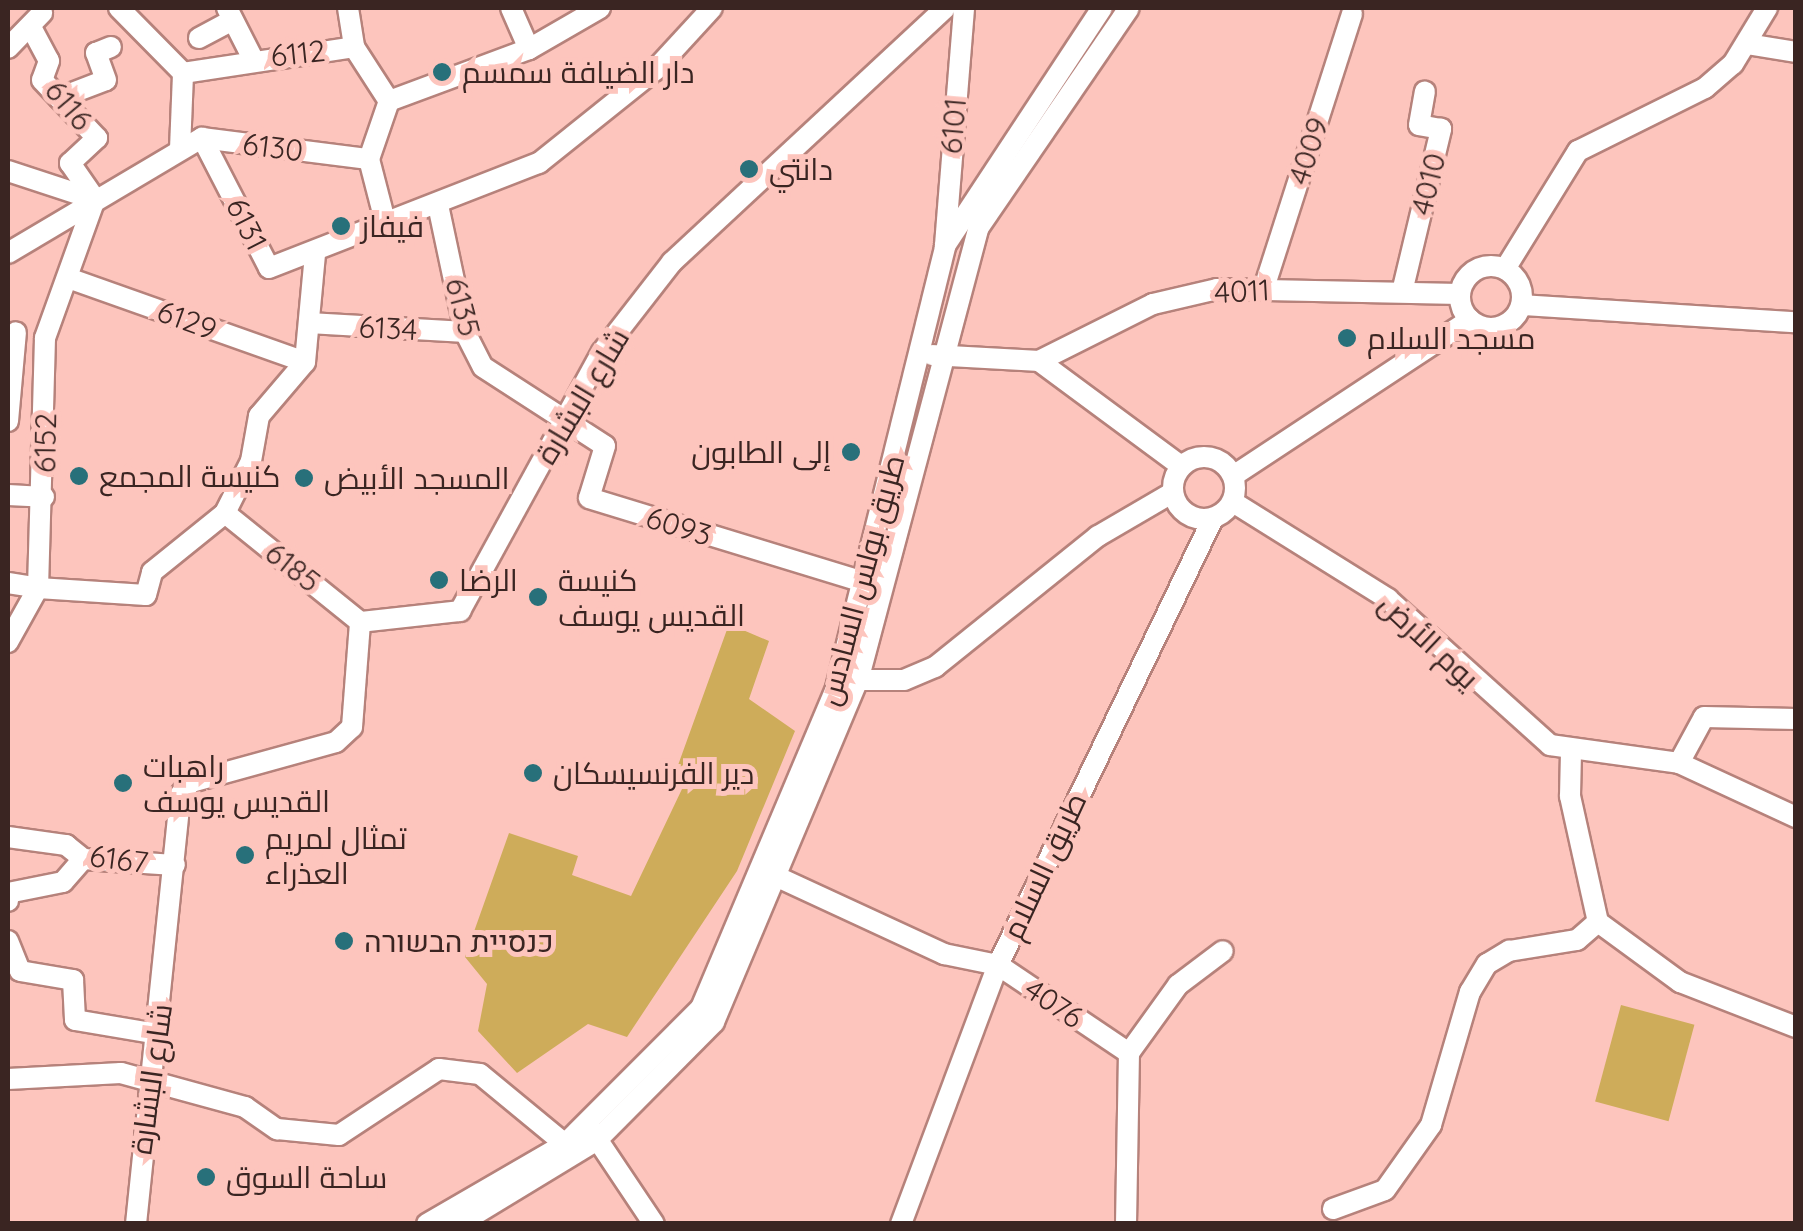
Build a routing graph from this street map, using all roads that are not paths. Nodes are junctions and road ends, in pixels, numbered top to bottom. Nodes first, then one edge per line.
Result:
1 (119, 8) edge
2 (348, 8) edge
3 (511, 8) edge
4 (600, 8) edge
5 (712, 8) edge
6 (945, 8) edge
7 (964, 8) edge
8 (1102, 8) edge
9 (1129, 8) edge
10 (1767, 8) edge
11 (41, 14) edge
12 (230, 14) edge
13 (1352, 14) dead end
14 (199, 38) dead end
15 (1747, 44) junction
16 (354, 47) junction
17 (8, 48) edge
18 (111, 48) dead end
19 (528, 48) junction
20 (1796, 52) edge
21 (252, 58) junction
22 (183, 72) junction
23 (1425, 92) dead end
24 (59, 98) junction
25 (389, 101) junction
26 (202, 138) junction
27 (180, 149) junction
28 (369, 159) junction
29 (8, 171) edge
30 (95, 200) junction
31 (438, 204) junction
32 (385, 221) junction
33 (945, 246) junction
34 (8, 253) edge
35 (315, 255) junction
36 (1506, 269) junction
37 (68, 278) junction
38 (1264, 288) junction
39 (1402, 292) junction
40 (1460, 294) junction
41 (1522, 305) junction
42 (1470, 320) junction
43 (1796, 322) edge
44 (310, 323) junction
45 (12, 332) edge
46 (465, 332) junction
47 (45, 338) junction
48 (942, 354) junction
49 (920, 355) junction
50 (1039, 361) junction
51 (305, 362) junction
52 (571, 419) junction
53 (8, 421) edge
54 (1181, 466) junction
55 (1233, 476) junction
56 (1172, 492) junction
57 (8, 495) edge
58 (44, 497) junction
59 (1233, 502) junction
60 (225, 513) junction
61 (1213, 518) junction
62 (863, 582) junction
63 (8, 583) edge
64 (38, 588) junction
65 (360, 622) junction
66 (8, 642) edge
67 (859, 677) junction
68 (836, 688) junction
69 (1796, 719) edge
70 (1571, 752) junction
71 (1679, 763) junction
72 (1796, 817) edge
73 (8, 837) edge
74 (83, 860) junction
75 (175, 864) junction
76 (772, 875) junction
77 (8, 901) edge
78 (1598, 922) junction
79 (8, 942) edge
80 (1223, 950) dead end
81 (998, 965) junction
82 (1796, 1027) edge
83 (158, 1034) junction
84 (1129, 1053) junction
85 (8, 1079) edge
86 (149, 1084) junction
87 (591, 1130) junction
88 (565, 1144) junction
89 (1333, 1210) dead end
90 (136, 1224) edge
91 (427, 1224) edge
92 (459, 1224) edge
93 (654, 1224) edge
94 (901, 1224) edge
95 (1126, 1224) edge

1 - 22 street
2 - 16 street
3 - 19 street
4 - 19 street
5 - 31 street
6 - 52 street, شارع البشارة
7 - 33 street, 6101
8 - 33 street, طريق بولس السادس
9 - 48 street, طريق بولس السادس
10 - 15 street
11 - 17 street, 6116
11 - 24 street, 6116
12 - 14 street
12 - 21 street
13 - 38 street, 4009
15 - 20 street
15 - 36 street
16 - 21 street, 6112
16 - 25 street, 6112
18 - 24 street
19 - 25 street
21 - 22 street, 6112
22 - 27 street
23 - 39 street, 4010
24 - 30 street, 6116
25 - 28 street
26 - 27 street, 6130
26 - 28 street, 6130
26 - 35 street, 6131
27 - 30 street
28 - 32 street
29 - 30 street
30 - 34 street
30 - 37 street, 6152
31 - 32 street
31 - 46 street, 6135
32 - 35 street
33 - 49 street, طريق بولس السادس
35 - 44 street
36 - 40 street
36 - 41 street
37 - 47 street, 6152
37 - 51 street, 6129
38 - 39 street, 4011
38 - 50 street, 4011
39 - 40 street, 4011
40 - 42 street
41 - 42 street
41 - 43 street
42 - 55 street
44 - 46 street, 6134
44 - 51 street
45 - 47 street
45 - 53 street
46 - 52 street, 6135
47 - 58 street, 6152
48 - 49 street
48 - 50 street
48 - 67 street, طريق بولس السادس
49 - 62 street, طريق بولس السادس
50 - 54 street
51 - 60 street
52 - 62 street, 6093
52 - 65 street, شارع البشارة
54 - 55 street
54 - 56 street
55 - 59 street
56 - 61 street
56 - 67 street
57 - 58 street
58 - 64 street, 6152
59 - 61 street
59 - 70 street, يوم الأرض
60 - 64 street
60 - 65 street, 6185
61 - 81 street, طريق السلام
62 - 68 street, طريق بولس السادس
63 - 64 street
64 - 66 street
65 - 75 street, شارع البشارة
67 - 68 street
67 - 76 street, طريق بولس السادس
68 - 76 street, طريق بولس السادس
69 - 71 street
70 - 71 street, يوم الأرض
70 - 78 street
71 - 72 street, يوم الأرض
73 - 74 street, 6167
74 - 75 street, 6167
74 - 77 street
75 - 83 street, شارع البشارة
76 - 81 street, 4076
76 - 87 street, طريق بولس السادس
78 - 82 street
78 - 89 street
79 - 83 street
80 - 84 street
81 - 84 street, 4076
81 - 94 street, طريق السلام
83 - 86 street, شارع البشارة
84 - 95 street
85 - 86 street
86 - 88 street
86 - 90 street, شارع البشارة
87 - 88 street, طريق بولس السادس
87 - 92 street, طريق بولس السادس
87 - 93 street
88 - 91 street, طريق بولس السادس

